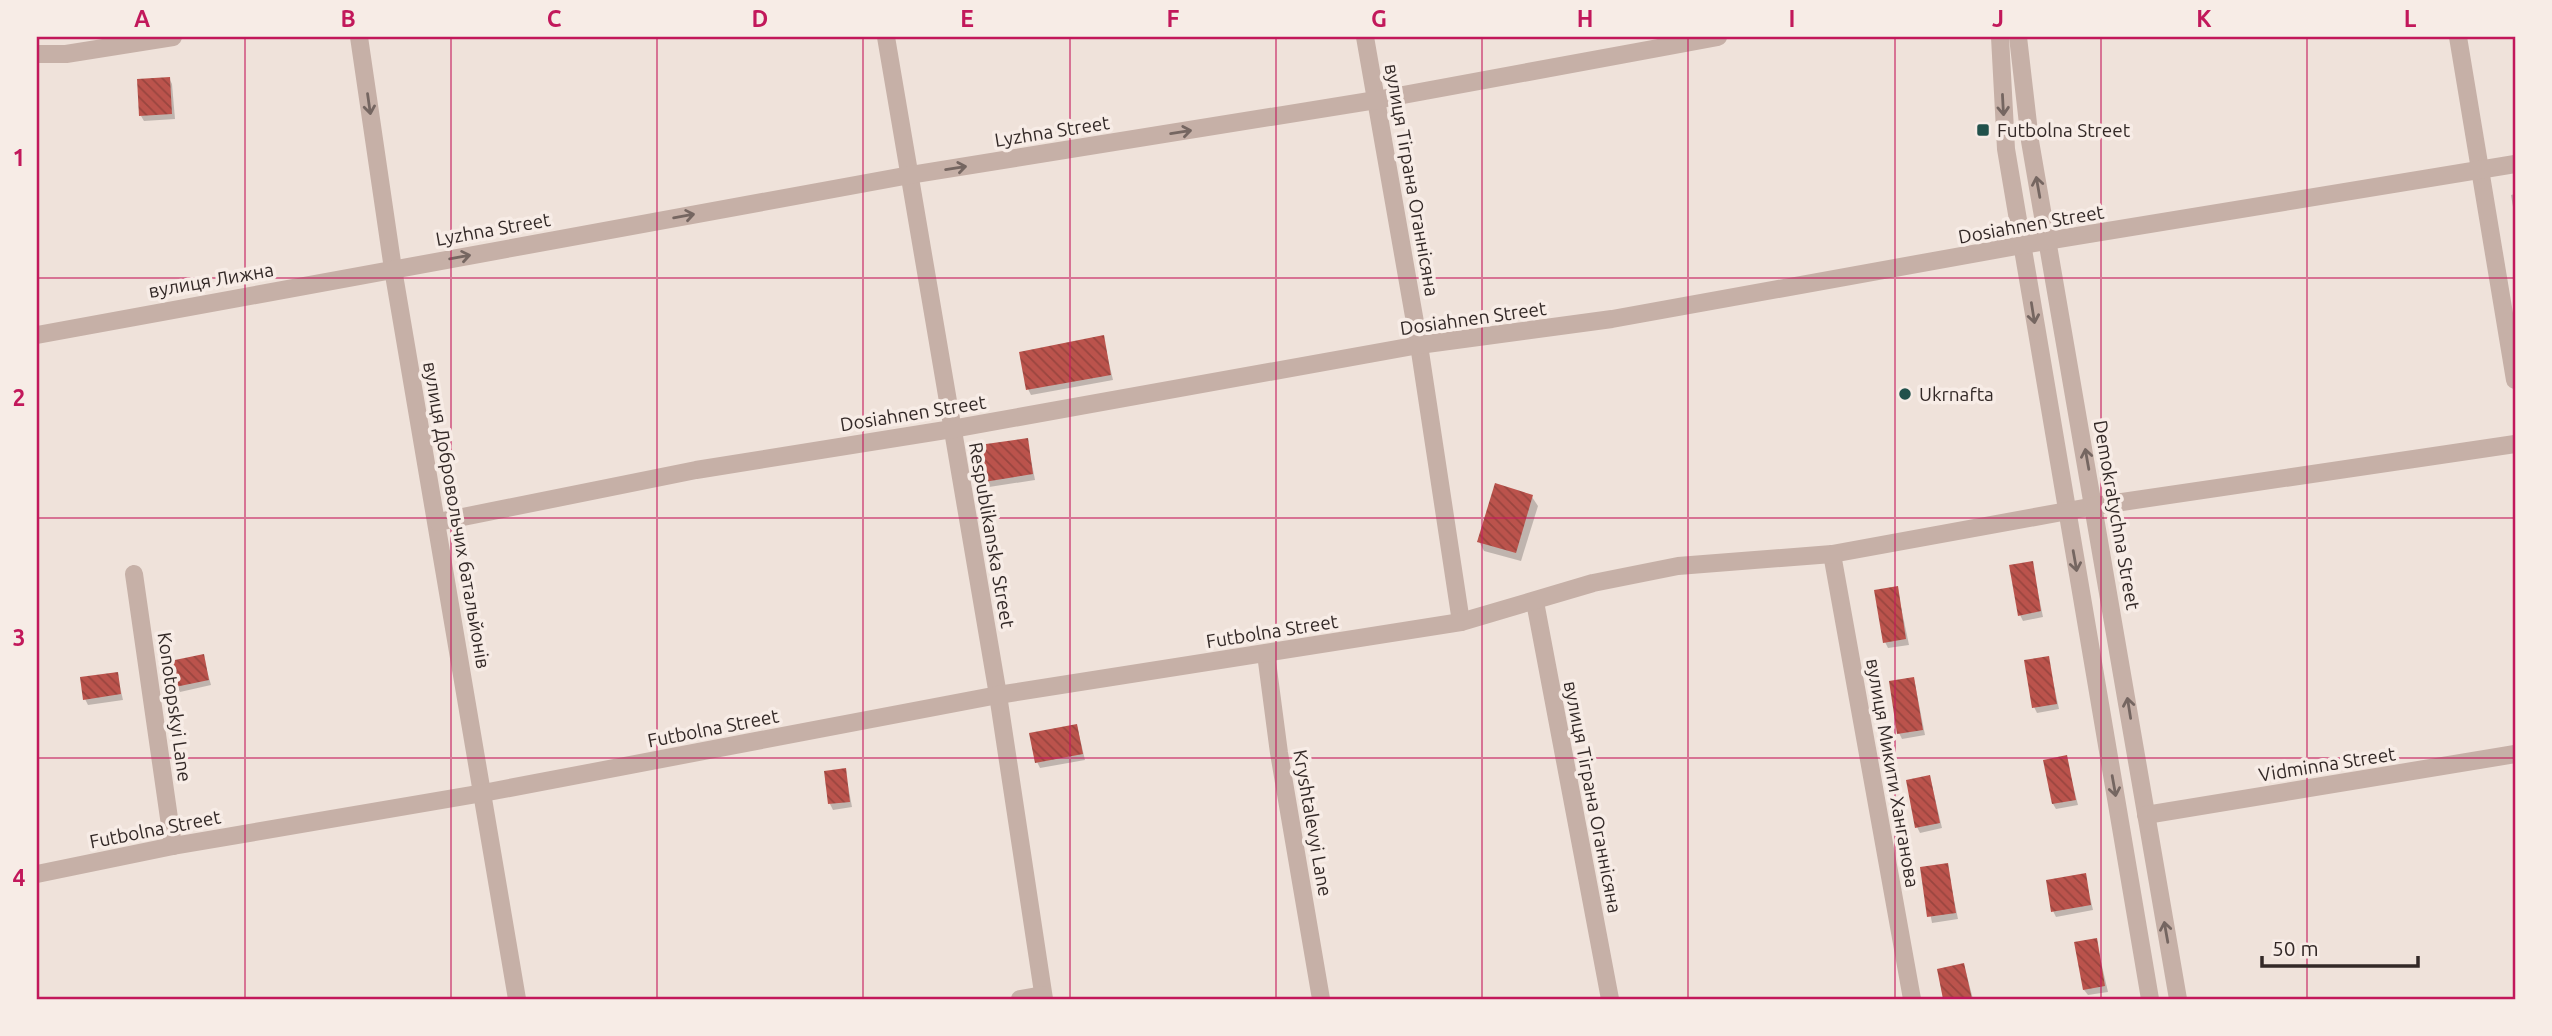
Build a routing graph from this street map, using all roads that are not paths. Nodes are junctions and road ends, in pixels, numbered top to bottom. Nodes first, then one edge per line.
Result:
1 (173, 37) edge
2 (359, 37) edge
3 (886, 37) edge
4 (1365, 37) edge
5 (1718, 37) edge
6 (2000, 37) edge
7 (2018, 37) edge
8 (2458, 37) edge
9 (37, 54) edge
10 (1376, 100) junction
11 (2515, 164) edge
12 (2478, 170) junction
13 (911, 175) junction
14 (2048, 242) junction
15 (2022, 246) junction
16 (393, 269) junction
17 (37, 334) edge
18 (1419, 345) junction
19 (2515, 380) edge
20 (952, 429) junction
21 (2515, 444) edge
22 (2095, 506) junction
23 (2067, 512) junction
24 (438, 522) junction
25 (1832, 554) junction
26 (134, 574) dead end
27 (1535, 602) junction
28 (1461, 622) junction
29 (1266, 654) junction
30 (998, 695) junction
31 (2515, 754) edge
32 (483, 793) junction
33 (2146, 815) junction
34 (173, 846) junction
35 (37, 874) edge
36 (1044, 997) edge
37 (517, 999) edge
38 (1020, 999) edge
39 (1321, 999) edge
40 (1610, 999) edge
41 (1912, 999) edge
42 (2150, 999) edge
43 (2178, 999) edge

1 - 9 street
2 -> 16 street, вулиця Добровольчих батальйонів
3 - 13 street, Respublikanska Street
4 - 10 street, вулиця Тіграна Оганнісяна
5 - 10 street, Lyzhna Street
6 -> 15 street
14 -> 7 street, Demokratychna Street
8 - 12 street
13 -> 10 street, Lyzhna Street
10 - 18 street, вулиця Тіграна Оганнісяна
11 - 12 street, Dosiahnen Street
12 - 14 street, Dosiahnen Street
12 - 19 street
16 -> 13 street, Lyzhna Street
13 - 20 street, Respublikanska Street
14 - 15 street, Dosiahnen Street
22 -> 14 street, Demokratychna Street
15 - 18 street, Dosiahnen Street
15 -> 23 street
16 - 17 street, вулиця Лижна
16 - 24 street, вулиця Добровольчих батальйонів
18 - 20 street, Dosiahnen Street
18 - 28 street, вулиця Тіграна Оганнісяна
20 - 24 street, Dosiahnen Street
20 - 30 street, Respublikanska Street
21 - 22 street, Futbolna Street
22 - 23 street, Futbolna Street
33 -> 22 street, Demokratychna Street
23 - 25 street, Futbolna Street
23 -> 42 street
24 - 32 street, вулиця Добровольчих батальйонів
25 - 27 street, Futbolna Street
25 - 41 street, вулиця Микити Ханганова
26 - 34 street, Konotopskyi Lane
27 - 28 street, Futbolna Street
27 - 40 street, вулиця Тіграна Оганнісяна
28 - 29 street, Futbolna Street
29 - 30 street, Futbolna Street
29 - 39 street, Kryshtalevyi Lane
30 - 32 street, Futbolna Street
30 - 36 street, Respublikanska Street
31 - 33 street, Vidminna Street
32 - 34 street, Futbolna Street
32 - 37 street, вулиця Добровольчих батальйонів
43 -> 33 street, Demokratychna Street
34 - 35 street, Futbolna Street
36 - 38 street

